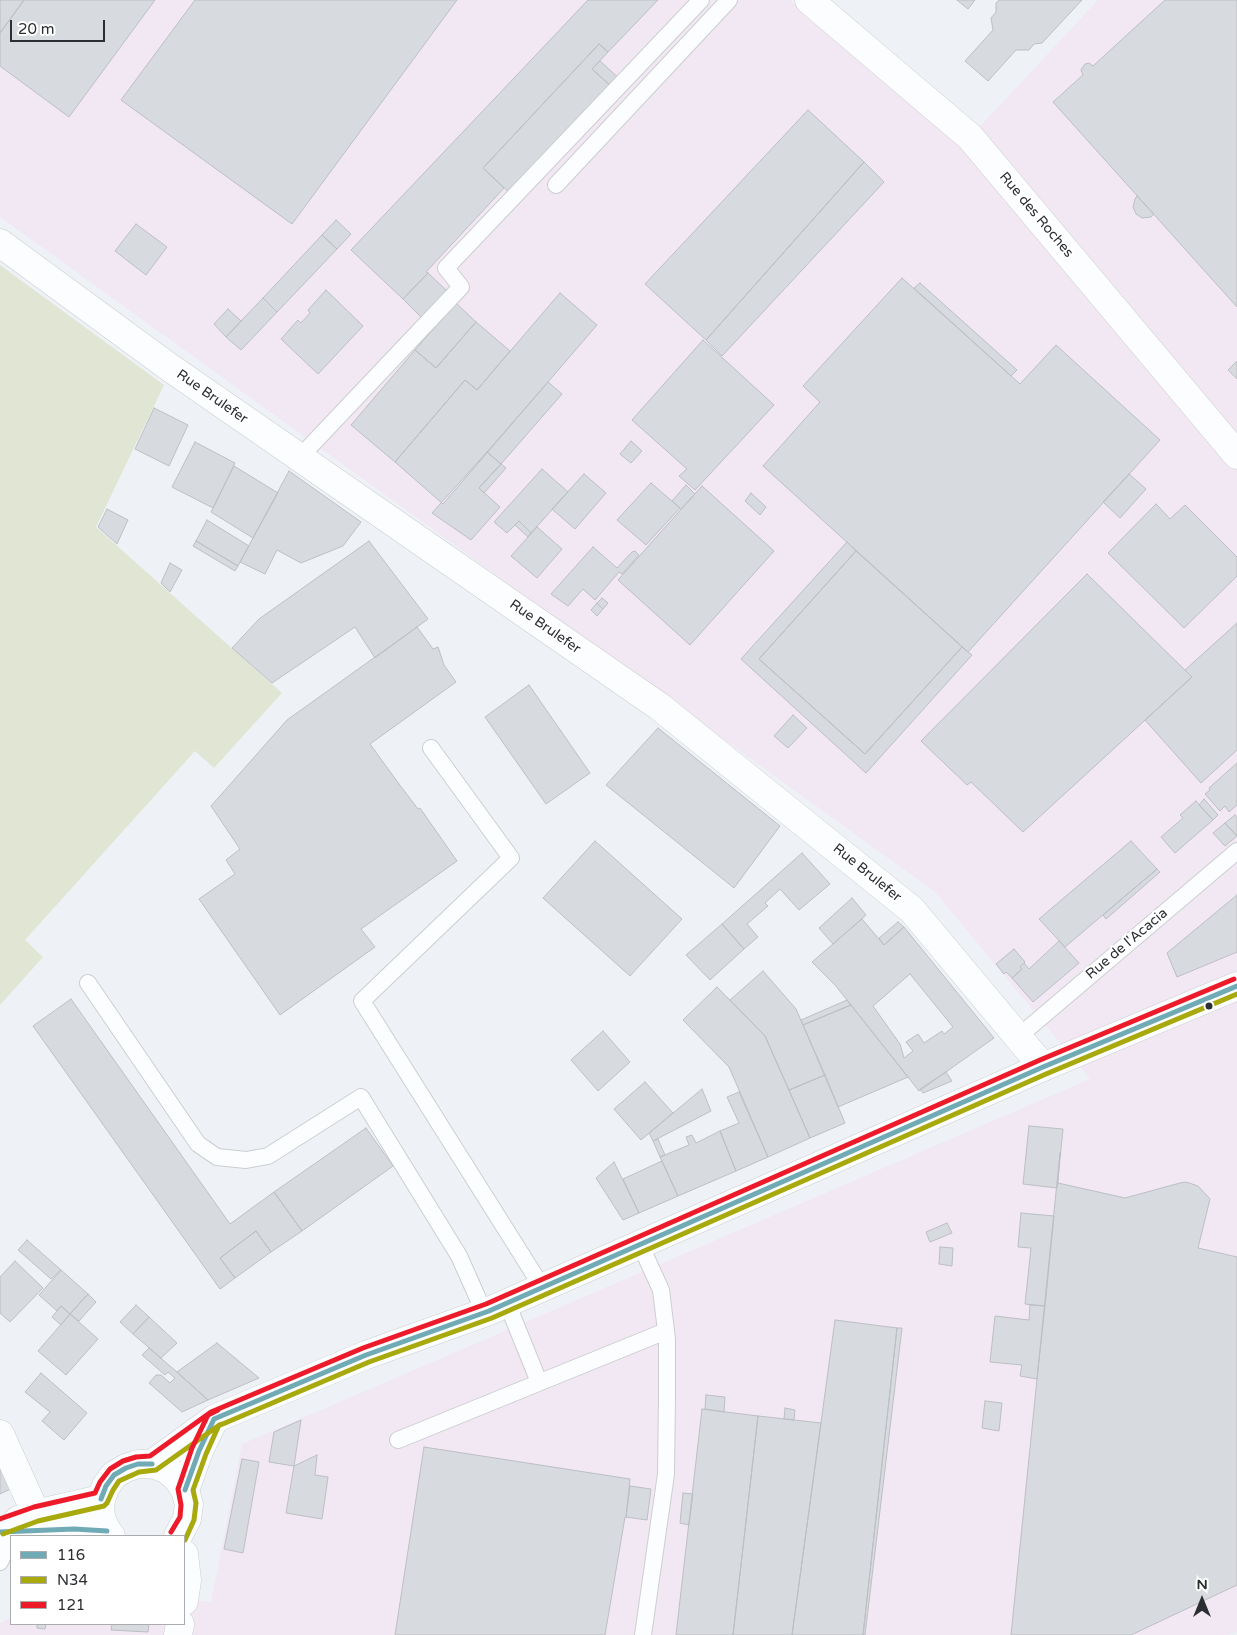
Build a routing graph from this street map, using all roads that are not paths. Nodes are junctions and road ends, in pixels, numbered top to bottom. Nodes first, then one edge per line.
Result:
1 (701, 0) edge
2 (729, 0) edge
3 (808, 0) edge
4 (556, 185) dead end
5 (0, 243) edge
6 (1237, 455) edge
7 (300, 457) junction
8 (431, 748) dead end
9 (1237, 851) edge
10 (88, 983) dead end
11 (1237, 986) edge
12 (1018, 1037) junction
13 (1043, 1067) junction
14 (640, 1244) junction
15 (542, 1287) junction
16 (495, 1308) junction
17 (666, 1331) junction
18 (539, 1382) junction
19 (214, 1419) junction
20 (0, 1434) edge
21 (398, 1440) dead end
22 (152, 1464) junction
23 (185, 1490) junction
24 (101, 1498) junction
25 (36, 1514) junction
26 (8, 1533) edge
27 (109, 1534) edge
28 (185, 1544) edge
29 (0, 1562) edge
30 (643, 1635) edge

1 - 7 lane
2 - 4 lane
3 - 6 street, Rue des Roches
5 - 7 street, Rue Brulefer
7 - 12 street, Rue Brulefer
8 - 15 lane
9 - 12 lane, Rue de l'Acacia
10 - 16 lane
11 - 13 street
12 - 13 street, Rue Brulefer
13 - 14 street
14 - 15 street
14 - 17 lane
15 - 16 street
16 - 18 lane
16 - 19 street
17 - 18 lane
17 - 30 lane
18 - 21 lane
19 - 22 street
19 - 23 street
20 - 25 street
22 - 23 street
22 - 24 street
23 - 28 street
24 - 25 street
24 - 27 street
25 - 26 street
26 - 27 street
26 - 29 lane

